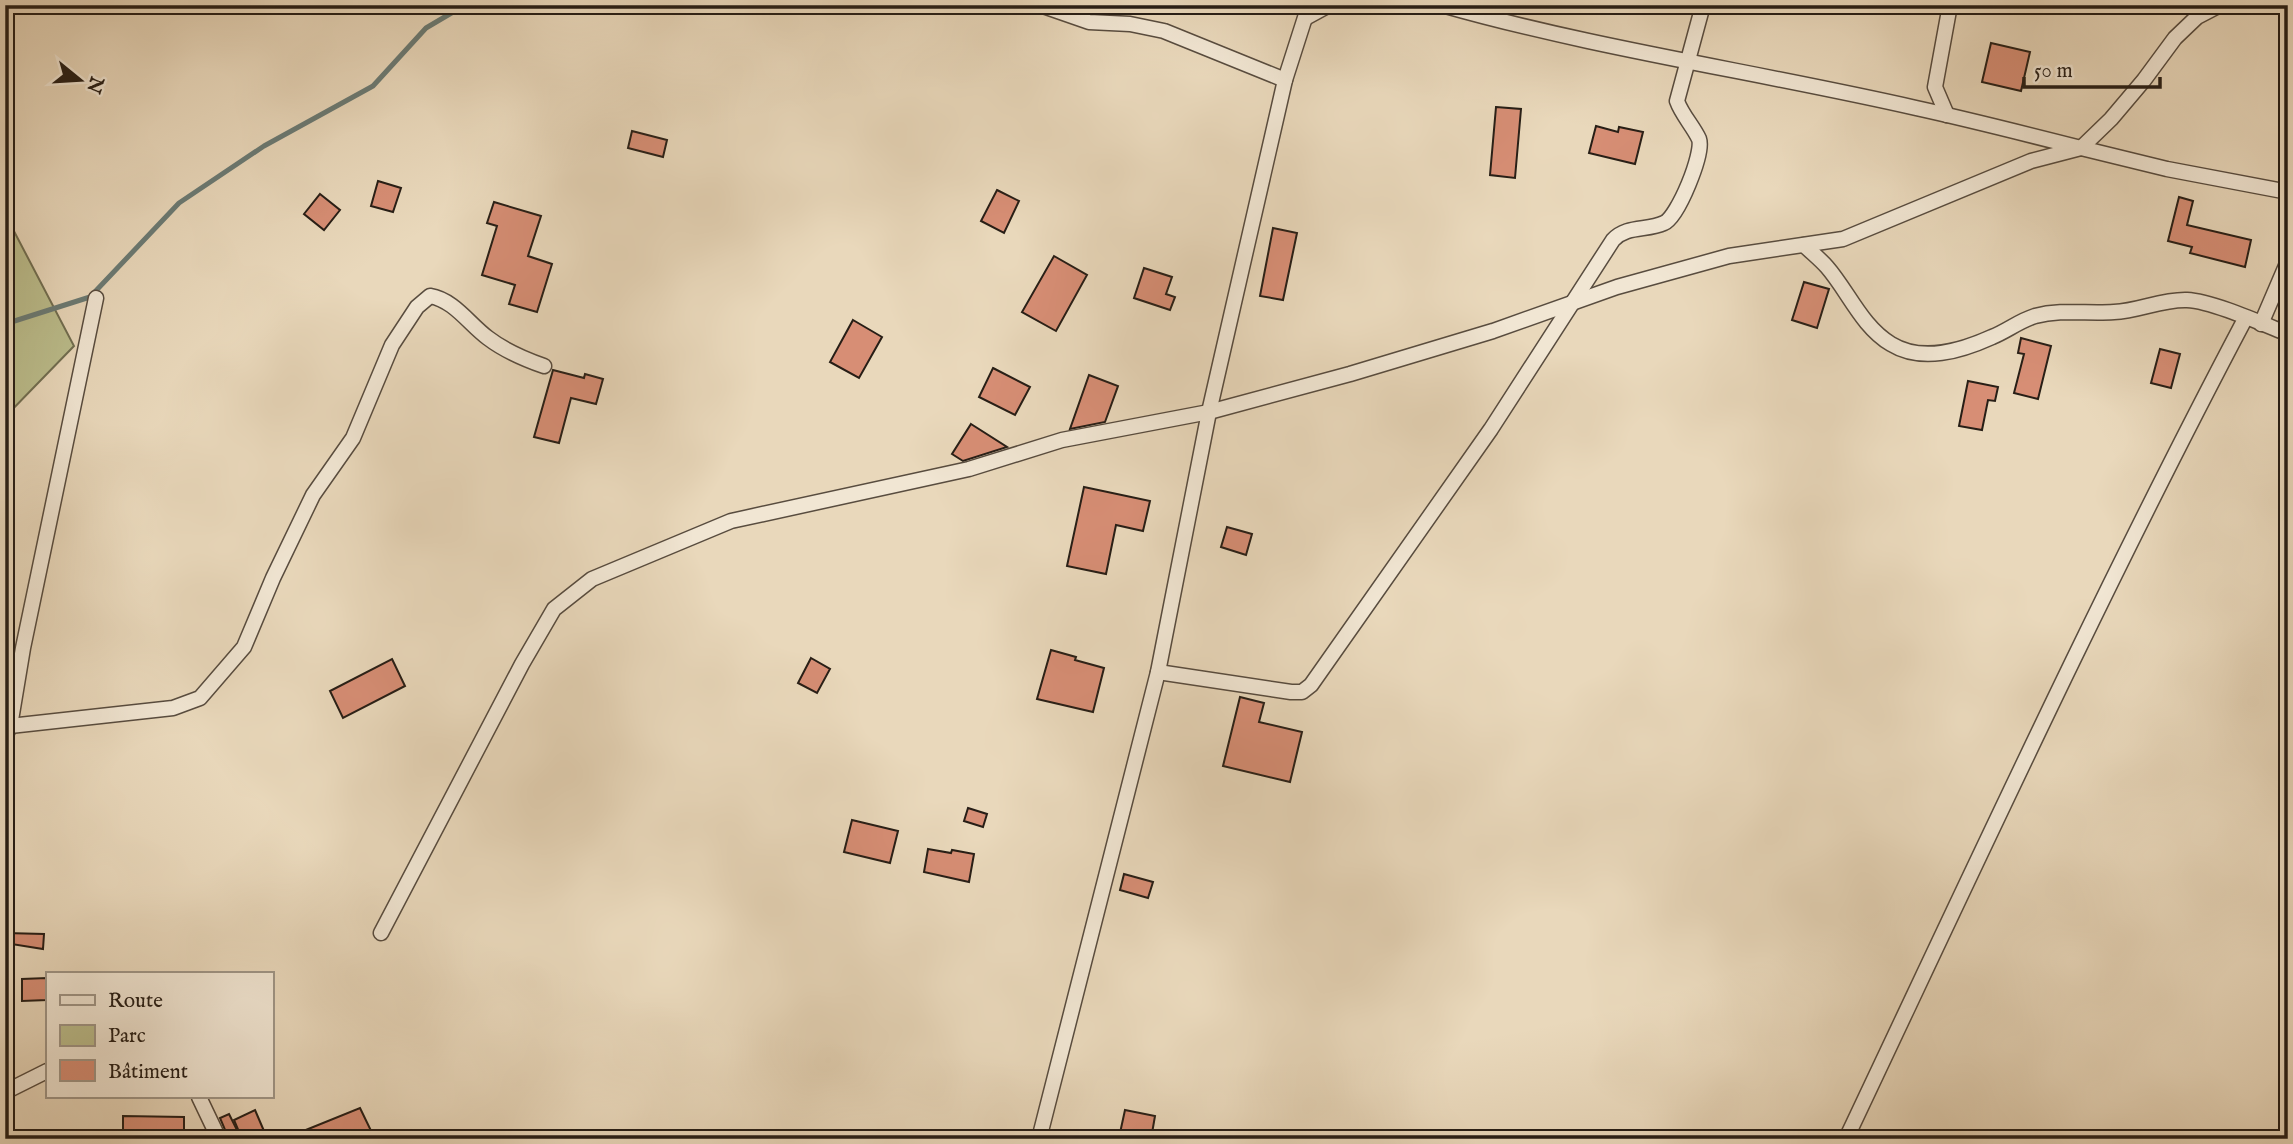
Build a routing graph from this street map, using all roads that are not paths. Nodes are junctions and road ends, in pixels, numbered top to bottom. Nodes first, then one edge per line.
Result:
1 (1040, 5) edge
2 (1329, 5) edge
3 (1442, 5) edge
4 (1703, 5) edge
5 (1950, 5) edge
6 (2220, 5) edge
7 (1308, 11) edge
8 (1686, 62) junction
9 (1285, 80) junction
10 (1935, 87) junction
11 (1914, 107) junction
12 (1947, 115) junction
13 (2081, 148) junction
14 (2288, 192) edge
15 (1804, 245) junction
16 (2288, 261) edge
17 (96, 298) dead end
18 (1575, 302) junction
19 (2245, 318) junction
20 (2261, 324) junction
21 (2288, 334) edge
22 (544, 366) dead end
23 (1209, 412) junction
24 (1158, 672) junction
25 (7, 731) edge
26 (381, 933) dead end
27 (46, 1072) edge
28 (5, 1092) edge
29 (199, 1098) edge
30 (219, 1139) edge
31 (1039, 1139) edge
32 (1846, 1139) edge

1 - 9 street
2 - 7 street
3 - 8 street
4 - 8 street
5 - 10 street
6 - 13 street
7 - 9 street
8 - 11 street
8 - 18 street
9 - 23 street
10 - 11 street
10 - 12 street
11 - 12 street
12 - 13 street
13 - 14 street
13 - 15 street
15 - 18 street
15 - 19 street
16 - 20 street
17 - 25 street
18 - 23 street
18 - 24 street
19 - 20 street
19 - 32 street
20 - 21 street
22 - 25 street
23 - 24 street
23 - 26 street
24 - 31 street
27 - 28 street
29 - 30 street

